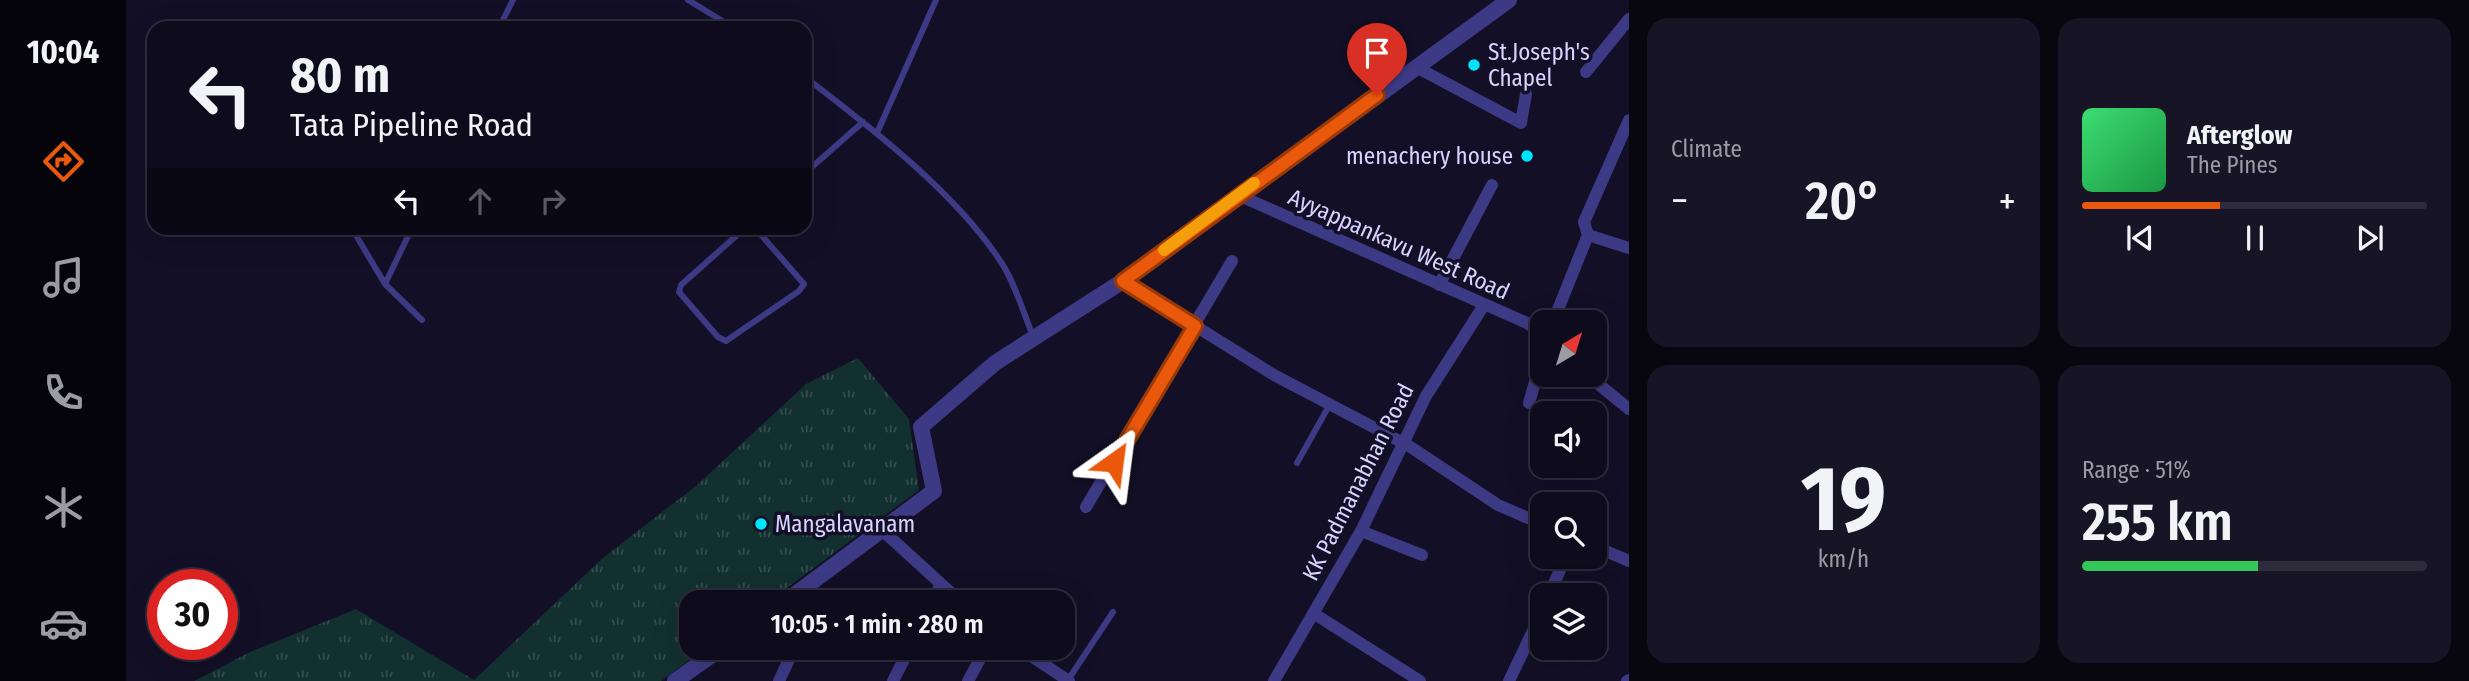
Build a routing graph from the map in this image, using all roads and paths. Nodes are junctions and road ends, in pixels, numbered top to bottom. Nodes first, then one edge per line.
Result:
1 (513, 0) edge
2 (688, 0) edge
3 (936, 0) edge
4 (1509, 0) edge
5 (1629, 19) edge
6 (502, 21) edge
7 (722, 21) edge
8 (1416, 67) junction
9 (1586, 72) dead end
10 (812, 82) edge
11 (1526, 94) dead end
12 (1629, 120) edge
13 (863, 122) junction
14 (877, 133) junction
15 (812, 167) edge
16 (1492, 185) dead end
17 (1238, 195) junction
18 (357, 235) edge
19 (409, 235) edge
20 (737, 235) edge
21 (761, 235) edge
22 (1588, 235) junction
23 (1629, 248) edge
24 (1233, 261) dead end
25 (1123, 281) junction
26 (385, 284) junction
27 (1439, 285) junction
28 (1484, 305) junction
29 (1558, 310) edge
30 (422, 320) dead end
31 (1195, 326) junction
32 (1530, 327) edge
33 (1033, 336) junction
34 (1534, 387) edge
35 (1602, 387) edge
36 (1529, 403) dead end
37 (1330, 404) junction
38 (1629, 409) edge
39 (1403, 442) junction
40 (1297, 463) dead end
41 (1086, 507) dead end
42 (1530, 519) edge
43 (883, 531) junction
44 (1360, 531) junction
45 (1607, 552) edge
46 (1422, 555) dead end
47 (1629, 561) edge
48 (941, 584) junction
49 (802, 590) edge
50 (938, 590) edge
51 (948, 590) edge
52 (1113, 612) dead end
53 (1313, 613) junction
54 (1530, 637) edge
55 (705, 660) edge
56 (789, 660) edge
57 (904, 660) edge
58 (979, 660) edge
59 (1037, 660) edge
60 (1068, 680) edge
61 (675, 681) edge
62 (779, 681) edge
63 (893, 681) edge
64 (968, 681) edge
65 (1274, 681) edge
66 (1420, 681) edge
67 (1509, 681) edge

1 - 6 lane
2 - 7 lane
3 - 14 lane
4 - 8 street
5 - 9 street
8 - 11 street
8 - 17 street
10 - 13 lane
12 - 22 street
13 - 14 lane
13 - 15 lane
14 - 33 lane
16 - 27 street
17 - 25 street
17 - 27 street, Ayyappankavu West Road
18 - 26 lane
19 - 26 lane
20 - 21 lane
22 - 23 street
22 - 29 street
24 - 31 street
25 - 31 street
25 - 33 street
26 - 30 lane
27 - 28 street, Ayyappankavu West Road
28 - 32 street, Ayyappankavu West Road
28 - 39 street, KK Padmanabhan Road
31 - 37 street
31 - 41 street
33 - 43 street
34 - 36 street
35 - 38 street
37 - 39 street
37 - 40 lane
39 - 42 street
39 - 44 street, KK Padmanabhan Road
43 - 48 street
43 - 49 street
44 - 46 street
44 - 53 street, KK Padmanabhan Road
45 - 47 street
48 - 50 street
48 - 51 street
52 - 60 lane
53 - 65 street, KK Padmanabhan Road
53 - 66 street
54 - 67 street
55 - 61 street
56 - 62 street
57 - 63 street
58 - 64 street
59 - 60 street

